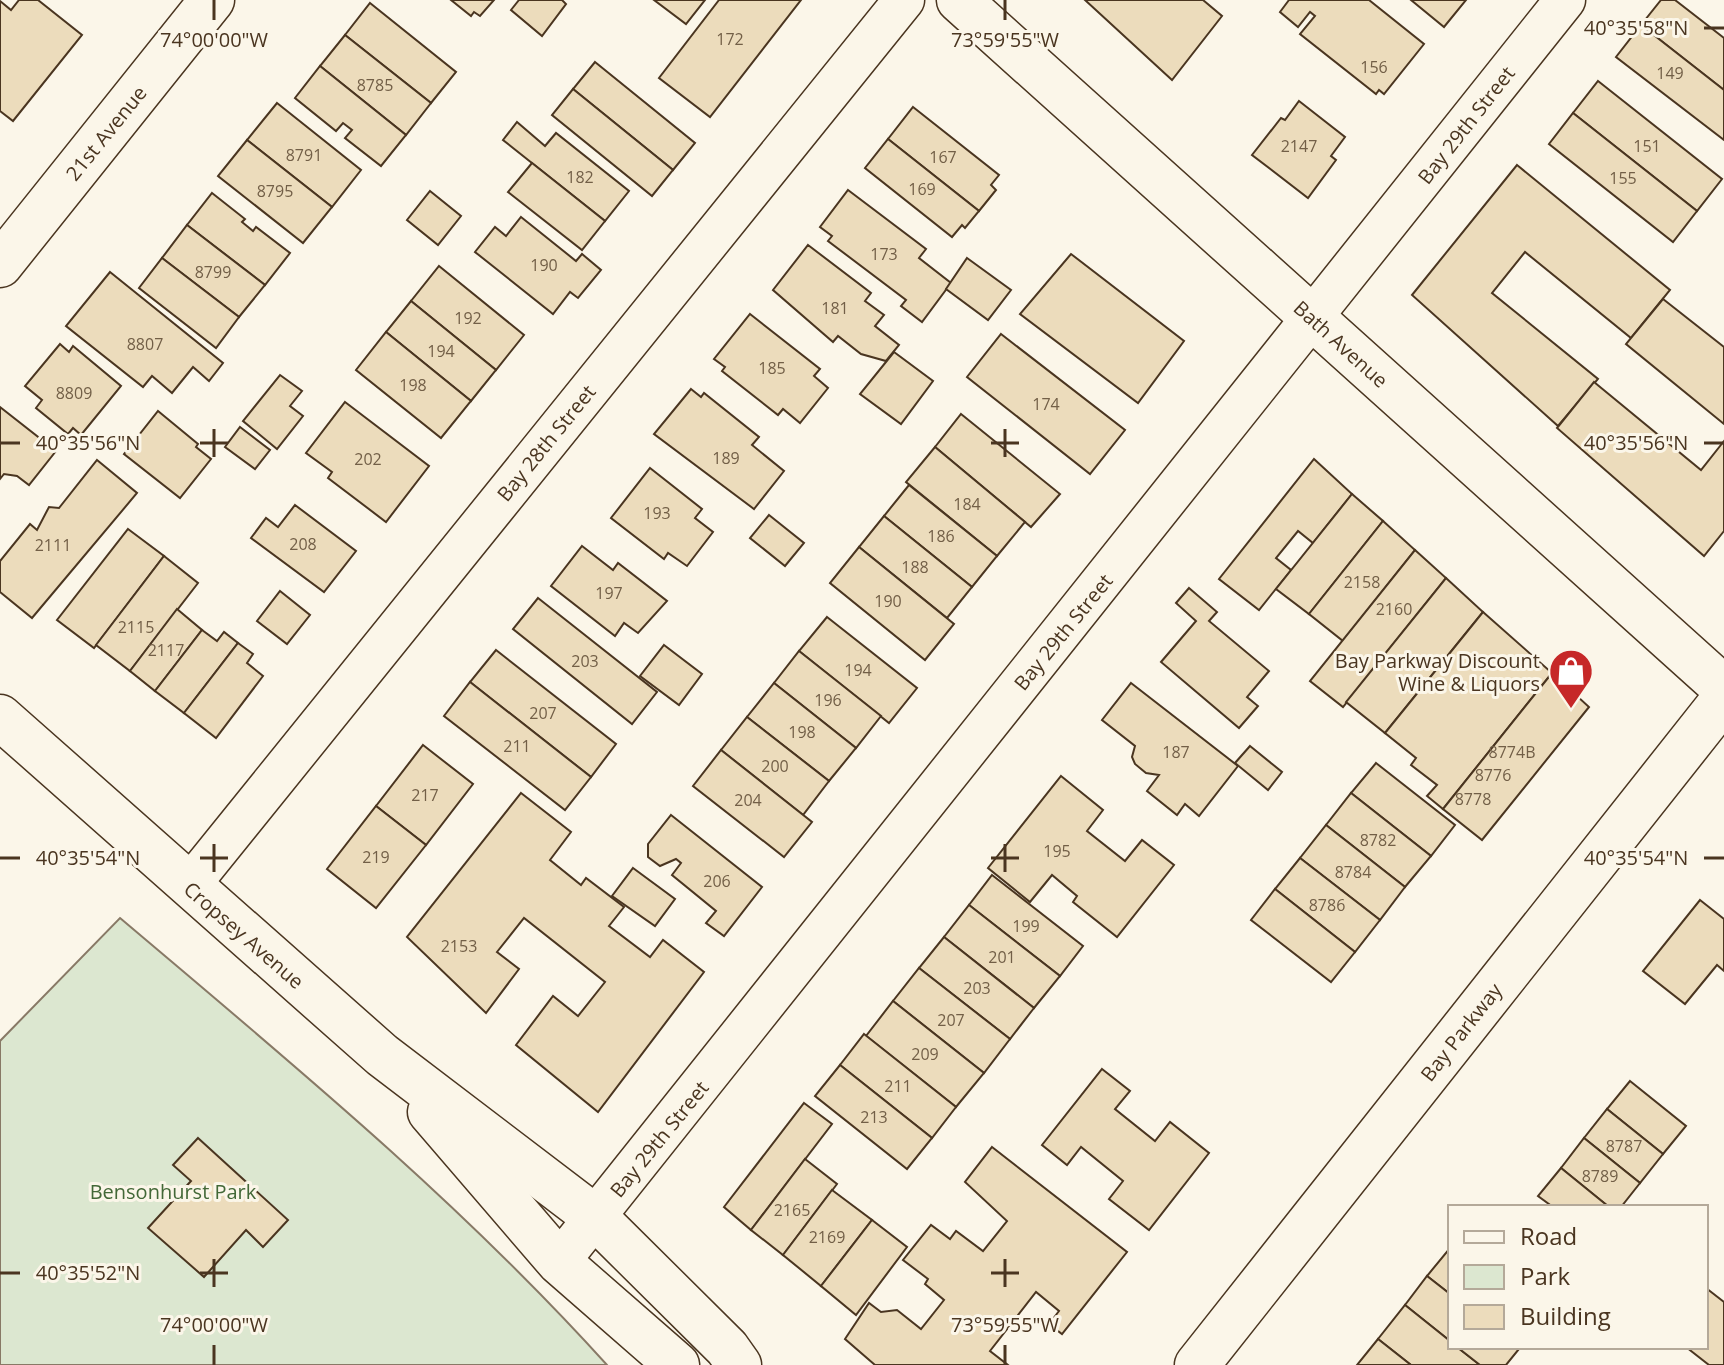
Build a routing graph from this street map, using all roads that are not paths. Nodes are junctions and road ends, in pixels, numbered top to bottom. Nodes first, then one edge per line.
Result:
1 (212, 0) edge
2 (904, 0) edge
3 (959, 0) edge
4 (1565, 0) edge
5 (0, 265) edge
6 (1313, 318) junction
7 (1724, 688) edge
8 (1724, 699) edge
9 (0, 717) edge
10 (189, 886) junction
11 (382, 1055) junction
12 (596, 1218) junction
13 (559, 1262) junction
14 (677, 1365) edge
15 (739, 1365) edge
16 (1197, 1365) edge

1 - 5 main road, 21st Avenue
2 - 10 street, Bay 28th Street
3 - 6 main road, Bath Avenue
4 - 6 street, Bay 29th Street
6 - 7 main road, Bath Avenue
6 - 12 street, Bay 29th Street
8 - 16 main road, Bay Parkway
9 - 10 main road, Cropsey Avenue
10 - 11 main road, Cropsey Avenue
11 - 12 main road, Cropsey Avenue
11 - 13 main road, Cropsey Avenue
12 - 13 street, Bay 29th Street
12 - 15 main road, Cropsey Avenue
13 - 14 main road, Cropsey Avenue

